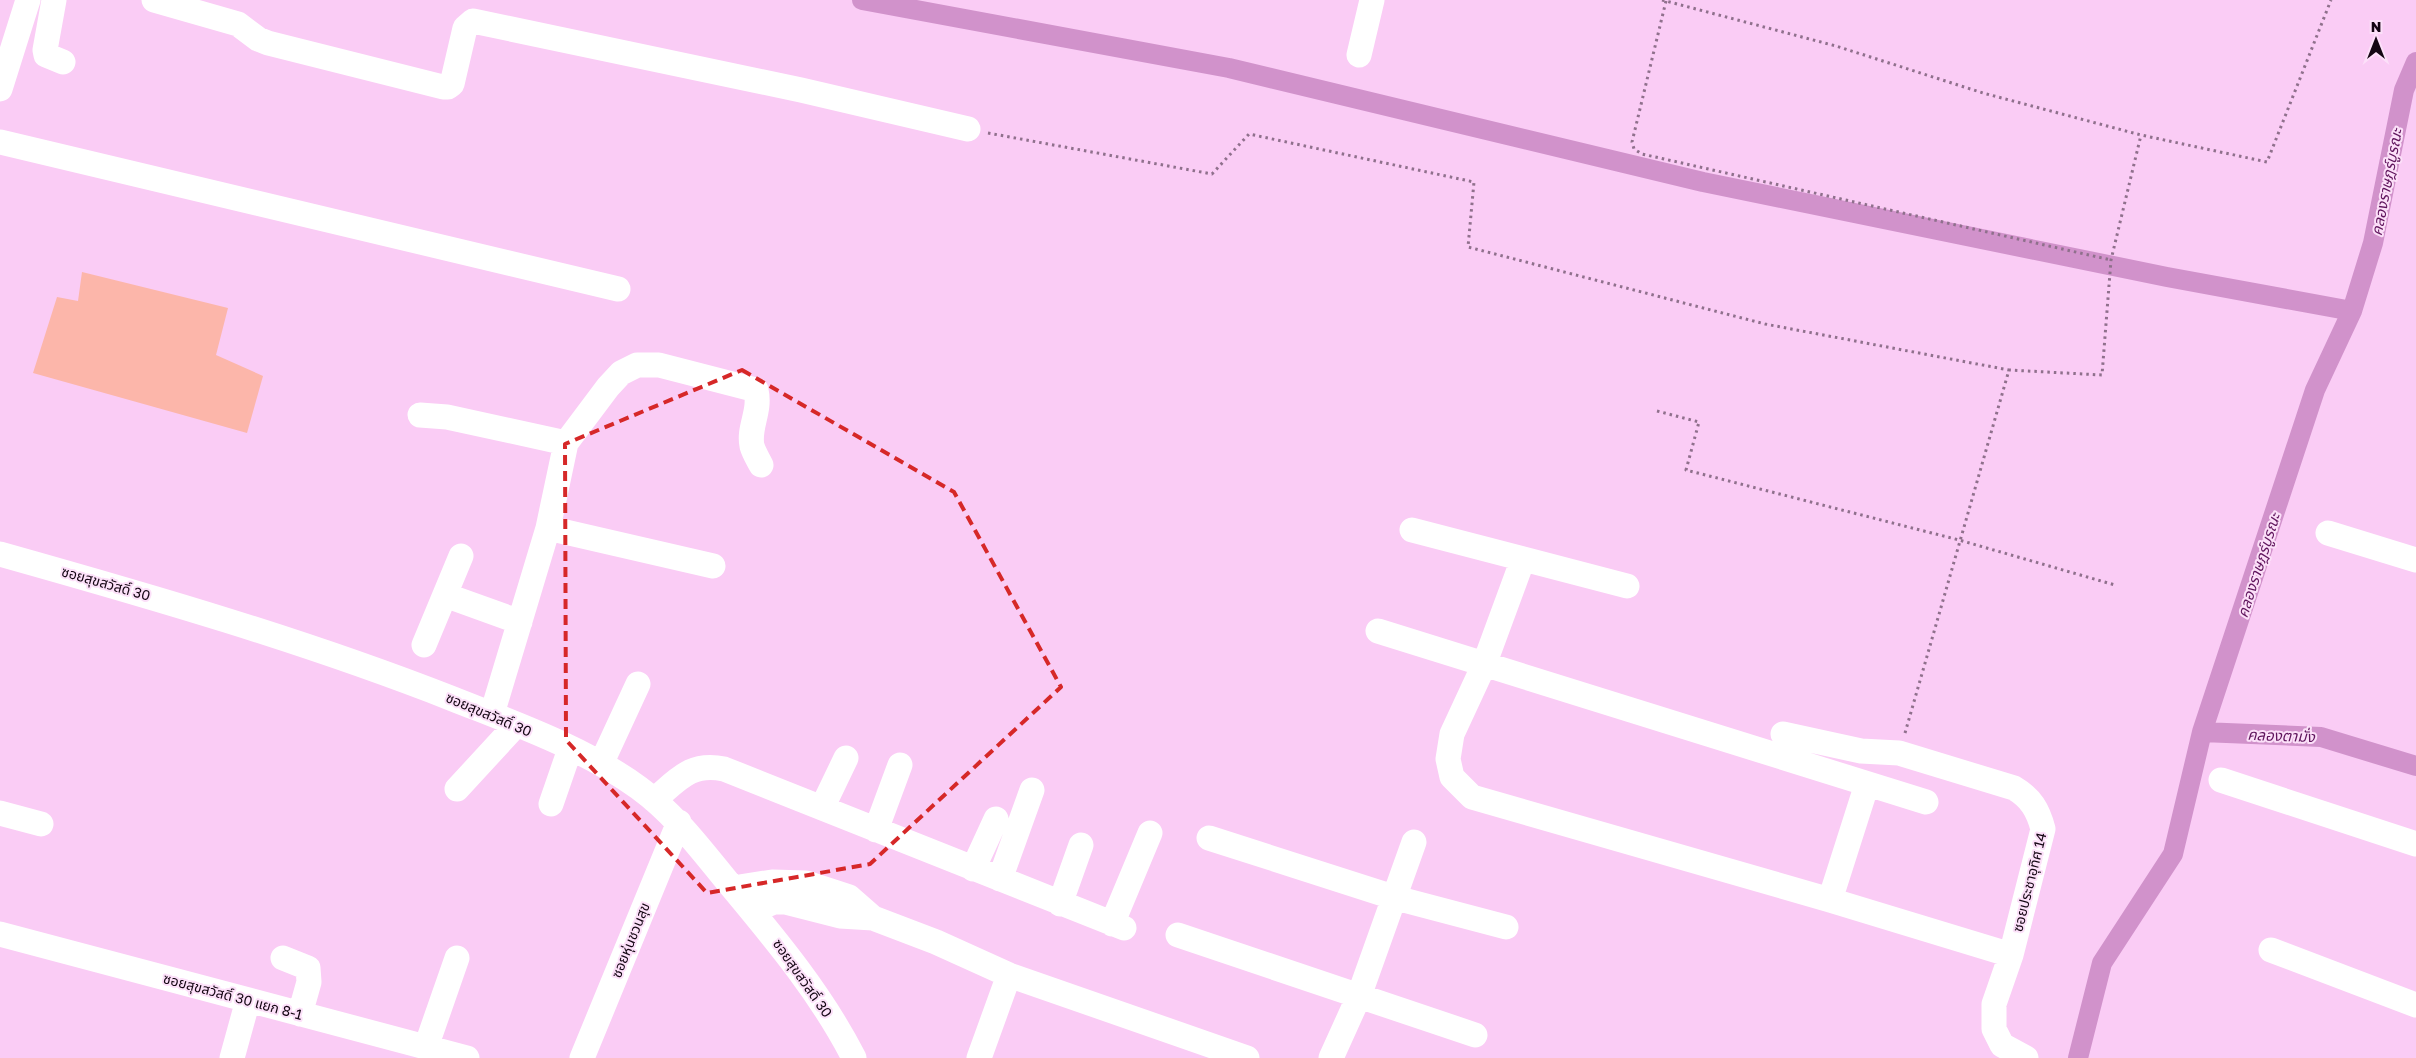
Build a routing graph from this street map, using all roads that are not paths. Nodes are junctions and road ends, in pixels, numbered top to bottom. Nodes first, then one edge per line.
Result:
1 (28, 0) edge
2 (54, 0) edge
3 (154, 0) edge
4 (1372, 0) edge
5 (1359, 55) dead end
6 (63, 62) dead end
7 (0, 89) edge
8 (968, 129) road end
9 (0, 142) edge
10 (618, 288) dead end
11 (420, 415) dead end
12 (566, 443) junction
13 (761, 465) dead end
14 (548, 528) junction
15 (1412, 530) dead end
16 (2328, 533) dead end
17 (0, 554) edge
18 (461, 556) dead end
19 (1523, 559) junction
20 (2416, 560) edge
21 (713, 566) dead end
22 (1627, 586) dead end
23 (445, 595) junction
24 (520, 622) junction
25 (1378, 631) dead end
26 (424, 645) dead end
27 (1484, 665) junction
28 (638, 684) dead end
29 (492, 714) junction
30 (516, 725) junction
31 (1783, 734) dead end
32 (570, 749) junction
33 (846, 758) dead end
34 (601, 764) junction
35 (900, 765) dead end
36 (2221, 780) dead end
37 (1867, 784) junction
38 (457, 789) dead end
39 (1032, 790) dead end
40 (654, 800) junction
41 (1926, 802) dead end
42 (551, 804) dead end
43 (822, 808) junction
44 (0, 813) edge
45 (996, 819) dead end
46 (679, 822) junction
47 (41, 824) dead end
48 (876, 830) junction
49 (1150, 833) dead end
50 (1209, 838) dead end
51 (1414, 842) dead end
52 (2416, 844) edge
53 (1081, 846) dead end
54 (973, 869) junction
55 (1000, 879) junction
56 (733, 888) junction
57 (1396, 898) junction
58 (1830, 900) junction
59 (1060, 904) junction
60 (752, 911) junction
61 (873, 918) junction
62 (1506, 927) dead end
63 (0, 934) edge
64 (1178, 935) dead end
65 (2271, 950) dead end
66 (2010, 955) junction
67 (283, 958) dead end
68 (457, 958) dead end
69 (1009, 974) junction
70 (1359, 996) junction
71 (248, 1000) junction
72 (2416, 1005) edge
73 (300, 1014) junction
74 (1476, 1035) dead end
75 (426, 1047) junction
76 (232, 1058) edge
77 (467, 1058) edge
78 (582, 1058) edge
79 (854, 1058) edge
80 (980, 1058) edge
81 (1247, 1058) edge
82 (1330, 1058) edge
83 (2026, 1058) edge

1 - 7 street
2 - 6 street
3 - 8 street
4 - 5 street
9 - 10 street
11 - 12 street
12 - 13 street
12 - 14 street
14 - 21 street
14 - 24 street
15 - 19 street
16 - 20 street
17 - 29 street, ซอยสุขสวัสดิ์ 30
18 - 23 street
19 - 22 street
19 - 27 street
23 - 24 street
23 - 26 street
24 - 29 street
25 - 27 street
27 - 37 street
27 - 58 street
28 - 34 street
29 - 30 street, ซอยสุขสวัสดิ์ 30
30 - 32 street, ซอยสุขสวัสดิ์ 30
30 - 38 street
31 - 66 street, ซอยประชาอุทิศ 14
32 - 34 street, ซอยสุขสวัสดิ์ 30
32 - 42 street
33 - 43 street
34 - 40 street, ซอยสุขสวัสดิ์ 30
35 - 48 street
36 - 52 street
37 - 41 street
37 - 58 street
39 - 55 street
40 - 43 street
40 - 46 street, ซอยสุขสวัสดิ์ 30
43 - 48 street
44 - 47 street
45 - 54 street
46 - 56 street, ซอยสุขสวัสดิ์ 30
46 - 78 street, ซอยหุ่นชวนสุข
48 - 54 street
49 - 59 street
50 - 57 street
51 - 57 street
53 - 59 street
54 - 55 street
55 - 59 street
56 - 60 street, ซอยสุขสวัสดิ์ 30
56 - 61 street
57 - 62 street
57 - 70 street
58 - 66 street
60 - 61 street
60 - 79 street, ซอยสุขสวัสดิ์ 30
61 - 69 street
63 - 71 street, ซอยสุขสวัสดิ์ 30 แยก 8-1
64 - 70 street
65 - 72 street
66 - 83 street, ซอยประชาอุทิศ 14
67 - 73 street
68 - 75 street
69 - 80 street
69 - 81 street
70 - 74 street
70 - 82 street
71 - 73 street, ซอยสุขสวัสดิ์ 30 แยก 8-1
71 - 76 street
73 - 75 street, ซอยสุขสวัสดิ์ 30 แยก 8-1
75 - 77 street, ซอยสุขสวัสดิ์ 30 แยก 8-1

